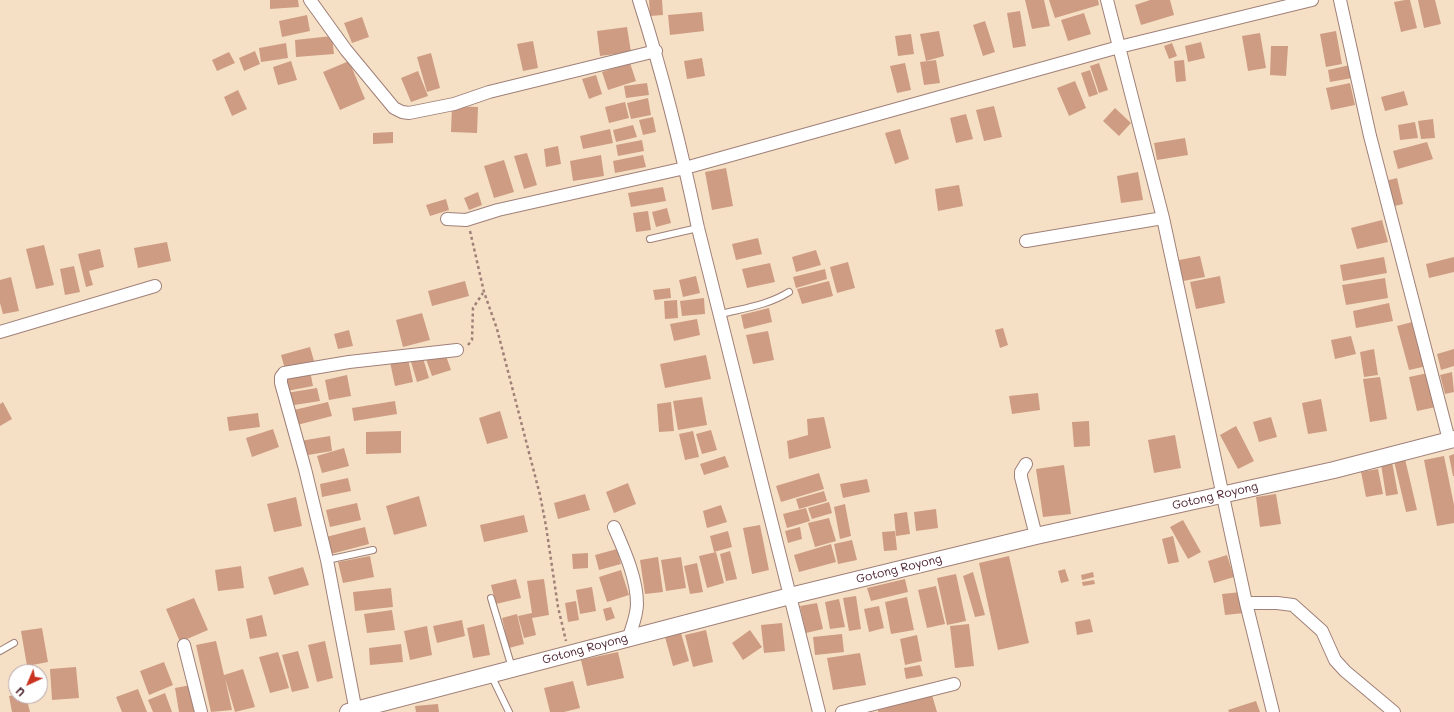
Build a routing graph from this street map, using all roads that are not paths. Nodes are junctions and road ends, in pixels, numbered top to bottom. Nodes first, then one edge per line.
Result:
1 (310, 0) edge
2 (639, 0) edge
3 (1107, 0) edge
4 (1312, 0) edge
5 (1340, 0) edge
6 (1119, 47) junction
7 (656, 51) junction
8 (685, 168) junction
9 (1162, 218) junction
10 (447, 219) dead end
11 (698, 228) junction
12 (650, 239) dead end
13 (1026, 241) dead end
14 (154, 286) dead end
15 (789, 292) dead end
16 (721, 314) junction
17 (0, 332) edge
18 (457, 350) road end
19 (1452, 440) edge
20 (1026, 464) dead end
21 (1224, 494) junction
22 (614, 527) dead end
23 (1036, 536) junction
24 (373, 550) dead end
25 (327, 560) junction
26 (790, 596) junction
27 (491, 598) dead end
28 (1246, 603) junction
29 (629, 637) junction
30 (14, 642) dead end
31 (184, 646) dead end
32 (0, 651) edge
33 (512, 668) junction
34 (490, 674) junction
35 (954, 684) dead end
36 (353, 711) edge
37 (202, 712) edge
38 (509, 712) edge
39 (819, 712) edge
40 (842, 712) edge
41 (1273, 712) edge
42 (1394, 712) edge

1 - 7 street
2 - 7 street
3 - 6 street
4 - 6 street
5 - 19 street
6 - 8 street
6 - 9 street
7 - 8 street
8 - 10 street
8 - 11 street
9 - 13 street
9 - 21 street
11 - 12 lane
11 - 16 street
14 - 17 street
15 - 16 lane
16 - 26 street
18 - 25 street
19 - 21 street, Gotong Royong
20 - 23 street
21 - 23 street, Gotong Royong
21 - 28 street
22 - 29 street
23 - 26 street, Gotong Royong
24 - 25 lane
25 - 36 street
26 - 29 street, Gotong Royong
26 - 39 street
27 - 33 lane
28 - 41 street
28 - 42 street
29 - 33 street, Gotong Royong
30 - 32 lane
31 - 37 street
33 - 34 street, Gotong Royong
34 - 36 street, Gotong Royong
34 - 38 lane
35 - 40 street

